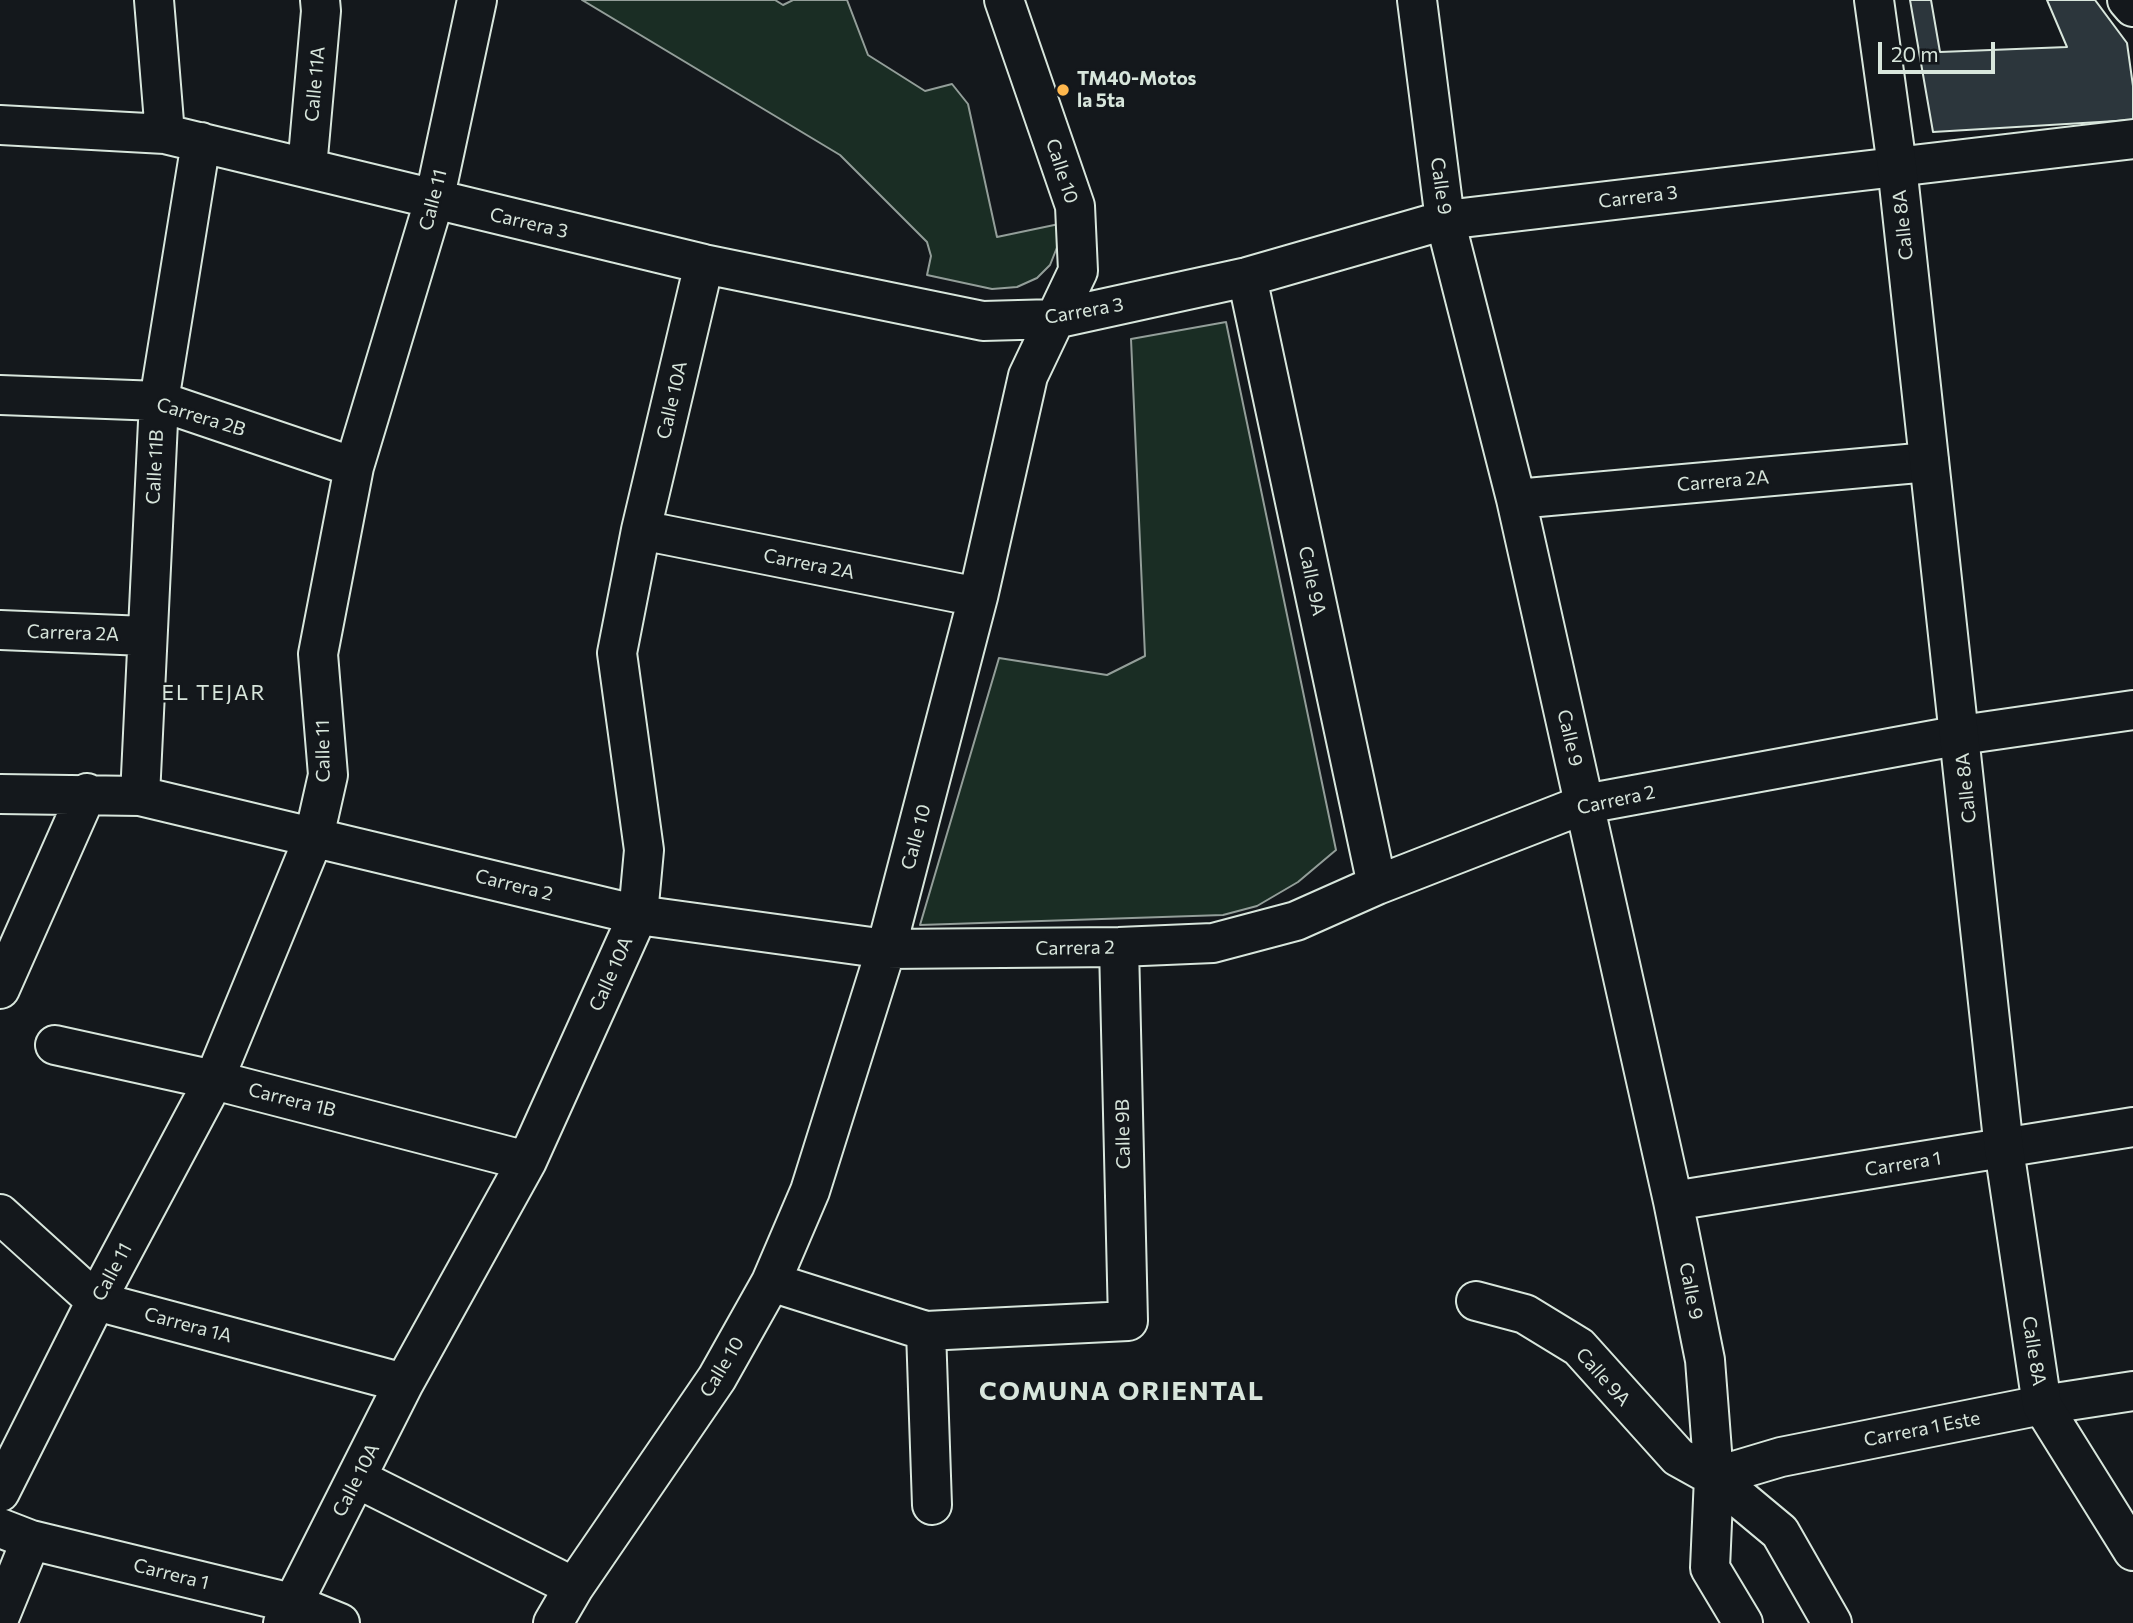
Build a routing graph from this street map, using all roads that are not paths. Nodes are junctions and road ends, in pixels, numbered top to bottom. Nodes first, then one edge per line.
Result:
1 (154, 0) edge
2 (320, 0) edge
3 (477, 0) edge
4 (1004, 0) edge
5 (1417, 0) edge
6 (1874, 0) edge
7 (2127, 0) edge
8 (2133, 7) edge
9 (0, 125) edge
10 (183, 138) junction
11 (2133, 139) edge
12 (1897, 166) junction
13 (307, 168) junction
14 (434, 201) junction
15 (1445, 220) junction
16 (704, 264) junction
17 (1247, 277) junction
18 (1055, 319) junction
19 (0, 395) edge
20 (159, 401) junction
21 (1929, 462) junction
22 (354, 467) junction
23 (1516, 499) junction
24 (640, 530) junction
25 (978, 597) junction
26 (0, 630) edge
27 (145, 636) junction
28 (2133, 710) edge
29 (1961, 735) junction
30 (87, 793) junction
31 (0, 794) edge
32 (140, 796) junction
33 (1585, 804) junction
34 (314, 836) junction
35 (1377, 885) junction
36 (638, 915) junction
37 (1119, 947) junction
38 (886, 949) junction
39 (0, 989) edge
40 (55, 1045) dead end
41 (214, 1080) junction
42 (2133, 1127) edge
43 (2004, 1149) junction
44 (527, 1161) junction
45 (1673, 1200) junction
46 (0, 1214) edge
47 (771, 1282) junction
48 (96, 1301) junction
49 (1476, 1301) dead end
50 (926, 1331) junction
51 (404, 1383) junction
52 (2133, 1391) edge
53 (2042, 1405) junction
54 (1714, 1477) junction
55 (358, 1479) junction
56 (0, 1492) edge
57 (932, 1505) dead end
58 (15, 1534) edge
59 (2133, 1551) edge
60 (574, 1587) junction
61 (287, 1613) edge
62 (0, 1616) edge
63 (340, 1623) edge
64 (553, 1623) edge
65 (1743, 1623) edge
66 (1832, 1623) edge

1 - 10 street, Calle 11B
2 - 13 street, Calle 11A
3 - 14 street, Calle 11
4 - 18 street, Calle 10
5 - 15 street, Calle 9
6 - 12 street, Calle 8A
7 - 8 street
9 - 10 street, Carrera 3
10 - 13 street, Carrera 3
10 - 20 street, Calle 11B
11 - 12 street, Carrera 3
12 - 15 street, Carrera 3
12 - 21 street, Calle 8A
13 - 14 street, Carrera 3
14 - 16 street, Carrera 3
14 - 22 street, Calle 11
15 - 17 street, Carrera 3
15 - 23 street, Calle 9
16 - 18 street, Carrera 3
16 - 24 street, Calle 10A
17 - 18 street, Carrera 3
17 - 35 street, Calle 9A
18 - 25 street, Calle 10
19 - 20 street, Carrera 2B
20 - 22 street, Carrera 2B
20 - 27 street, Calle 11B
21 - 23 street, Carrera 2A
21 - 29 street, Calle 8A
22 - 34 street, Calle 11
23 - 33 street, Calle 9
24 - 25 street, Carrera 2A
24 - 36 street, Calle 10A
25 - 38 street, Calle 10
26 - 27 street, Carrera 2A
27 - 32 street, Calle 11B
28 - 29 street, Carrera 2
29 - 33 street, Carrera 2
29 - 43 street, Calle 8A
30 - 31 street, Carrera 2
30 - 32 street, Carrera 2
30 - 39 street
32 - 34 street, Carrera 2
33 - 35 street, Carrera 2
33 - 45 street, Calle 9
34 - 36 street, Carrera 2
34 - 41 street, Calle 11
35 - 37 street, Carrera 2
36 - 38 street, Carrera 2
36 - 44 street, Calle 10A
37 - 38 street, Carrera 2
37 - 50 street, Calle 9B
38 - 47 street, Calle 10
40 - 41 street, Carrera 1B
41 - 44 street, Carrera 1B
41 - 48 street, Calle 11
42 - 43 street, Carrera 1
43 - 45 street, Carrera 1
43 - 53 street, Calle 8A
44 - 51 street, Calle 10A
45 - 54 street, Calle 9
46 - 48 street, Carrera 1A
47 - 50 street
47 - 60 street, Calle 10
48 - 51 street, Carrera 1A
48 - 56 street, Calle 11
49 - 54 street, Calle 9A
50 - 57 street
51 - 55 street, Calle 10A
52 - 53 street, Carrera 1 Este
53 - 54 street, Carrera 1 Este
53 - 59 street, Calle 8A
54 - 65 street, Calle 9
54 - 66 street
55 - 60 street
55 - 61 street, Calle 10A
58 - 61 street, Carrera 1
58 - 62 street
60 - 64 street, Calle 10
61 - 63 street, Carrera 1

